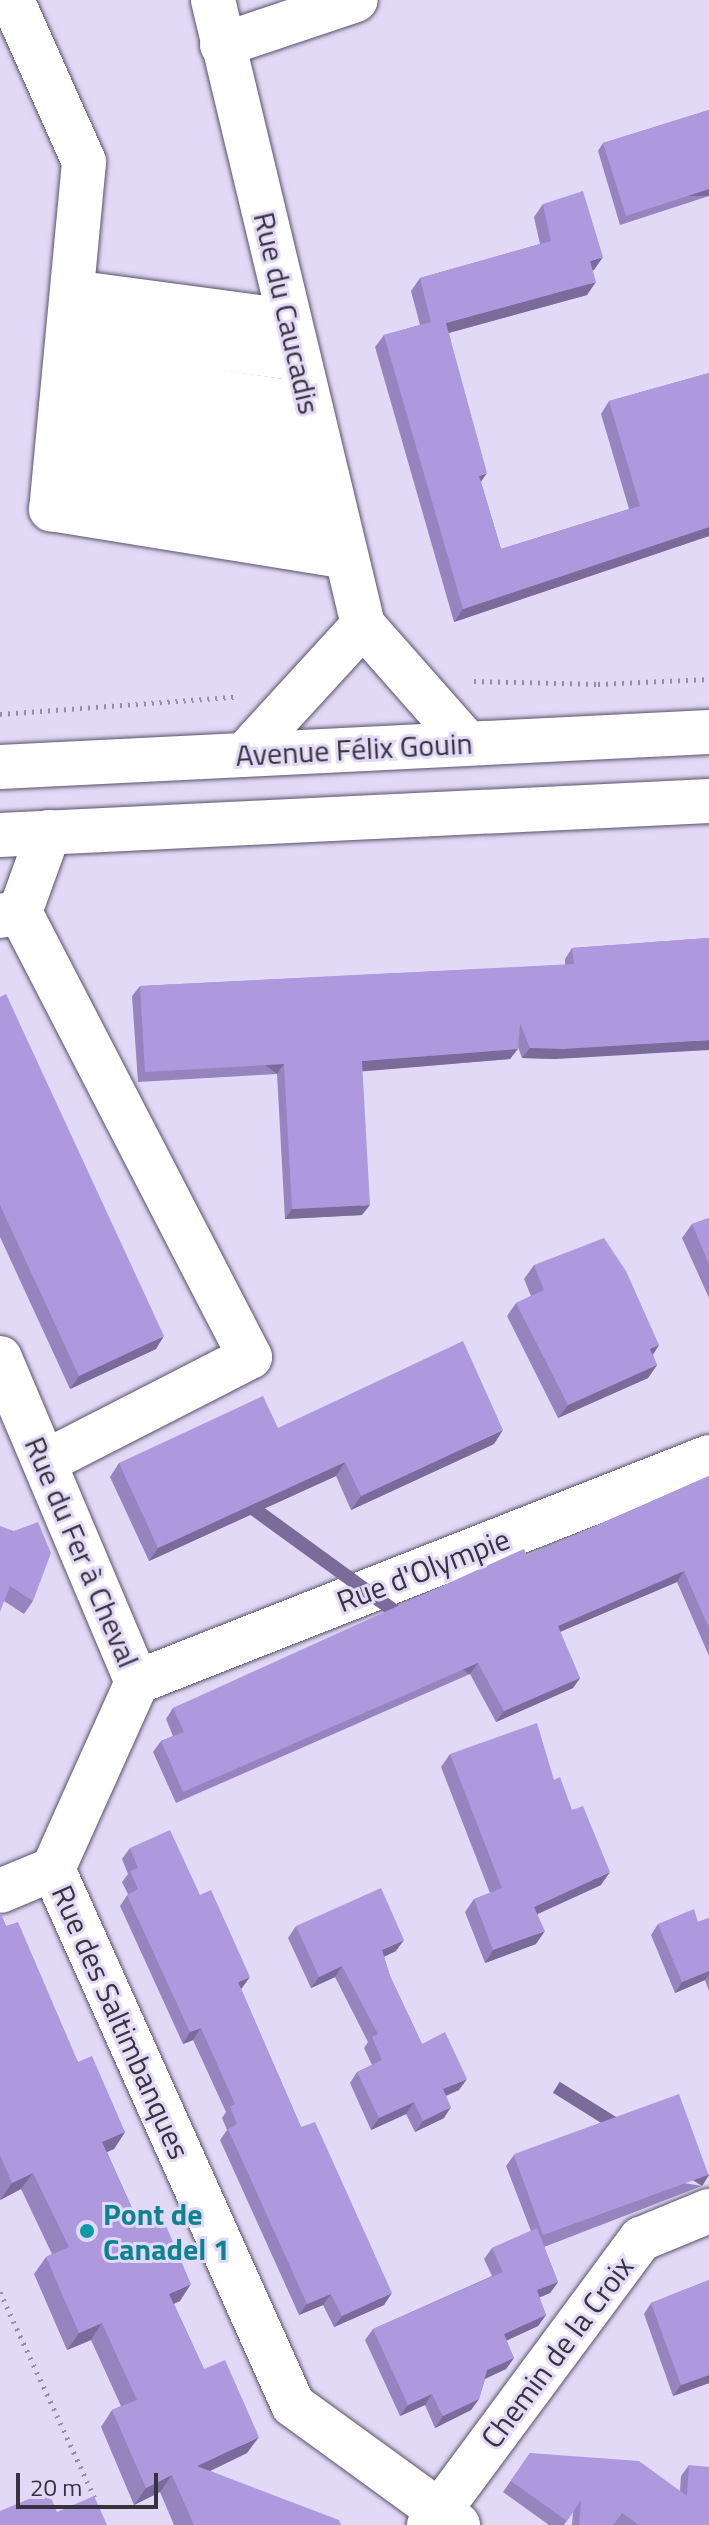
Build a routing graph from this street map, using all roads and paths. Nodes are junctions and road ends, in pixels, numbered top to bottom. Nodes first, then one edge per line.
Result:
1 (12, 0) edge
2 (213, 0) edge
3 (356, 0) edge
4 (222, 45) junction
5 (294, 340) junction
6 (63, 385) junction
7 (327, 480) junction
8 (363, 625) junction
9 (460, 677) dead end
10 (709, 679) edge
11 (238, 696) dead end
12 (0, 714) edge
13 (709, 732) edge
14 (467, 743) junction
15 (245, 754) junction
16 (0, 767) edge
17 (709, 801) edge
18 (49, 832) junction
19 (0, 835) edge
20 (10, 914) edge
21 (0, 1358) edge
22 (709, 1457) edge
23 (45, 1462) junction
24 (137, 1682) junction
25 (53, 1869) junction
26 (0, 1891) edge
27 (709, 2211) edge
28 (0, 2292) edge
29 (101, 2511) edge
30 (442, 2520) edge

1 - 6 street
2 - 4 street, Rue du Caucadis
3 - 4 street
4 - 5 street, Rue du Caucadis
5 - 6 street
5 - 7 street, Rue du Caucadis
6 - 7 street
6 - 7 street
6 - 7 street
7 - 8 street, Rue du Caucadis
8 - 14 street, Rue du Caucadis
8 - 15 street
9 - 10 path
11 - 12 path
13 - 14 street, Avenue Félix Gouin
14 - 15 street, Avenue Félix Gouin
15 - 16 street, Avenue Félix Gouin
17 - 18 street
18 - 19 street
18 - 20 street
20 - 23 street
21 - 23 street, Rue du Fer à Cheval
22 - 24 street, Rue d'Olympie
23 - 24 street, Rue du Fer à Cheval
24 - 25 street, Rue du Fer à Cheval
25 - 26 street
25 - 30 street, Rue des Saltimbanques
27 - 30 street, Chemin de la Croix
28 - 29 path

